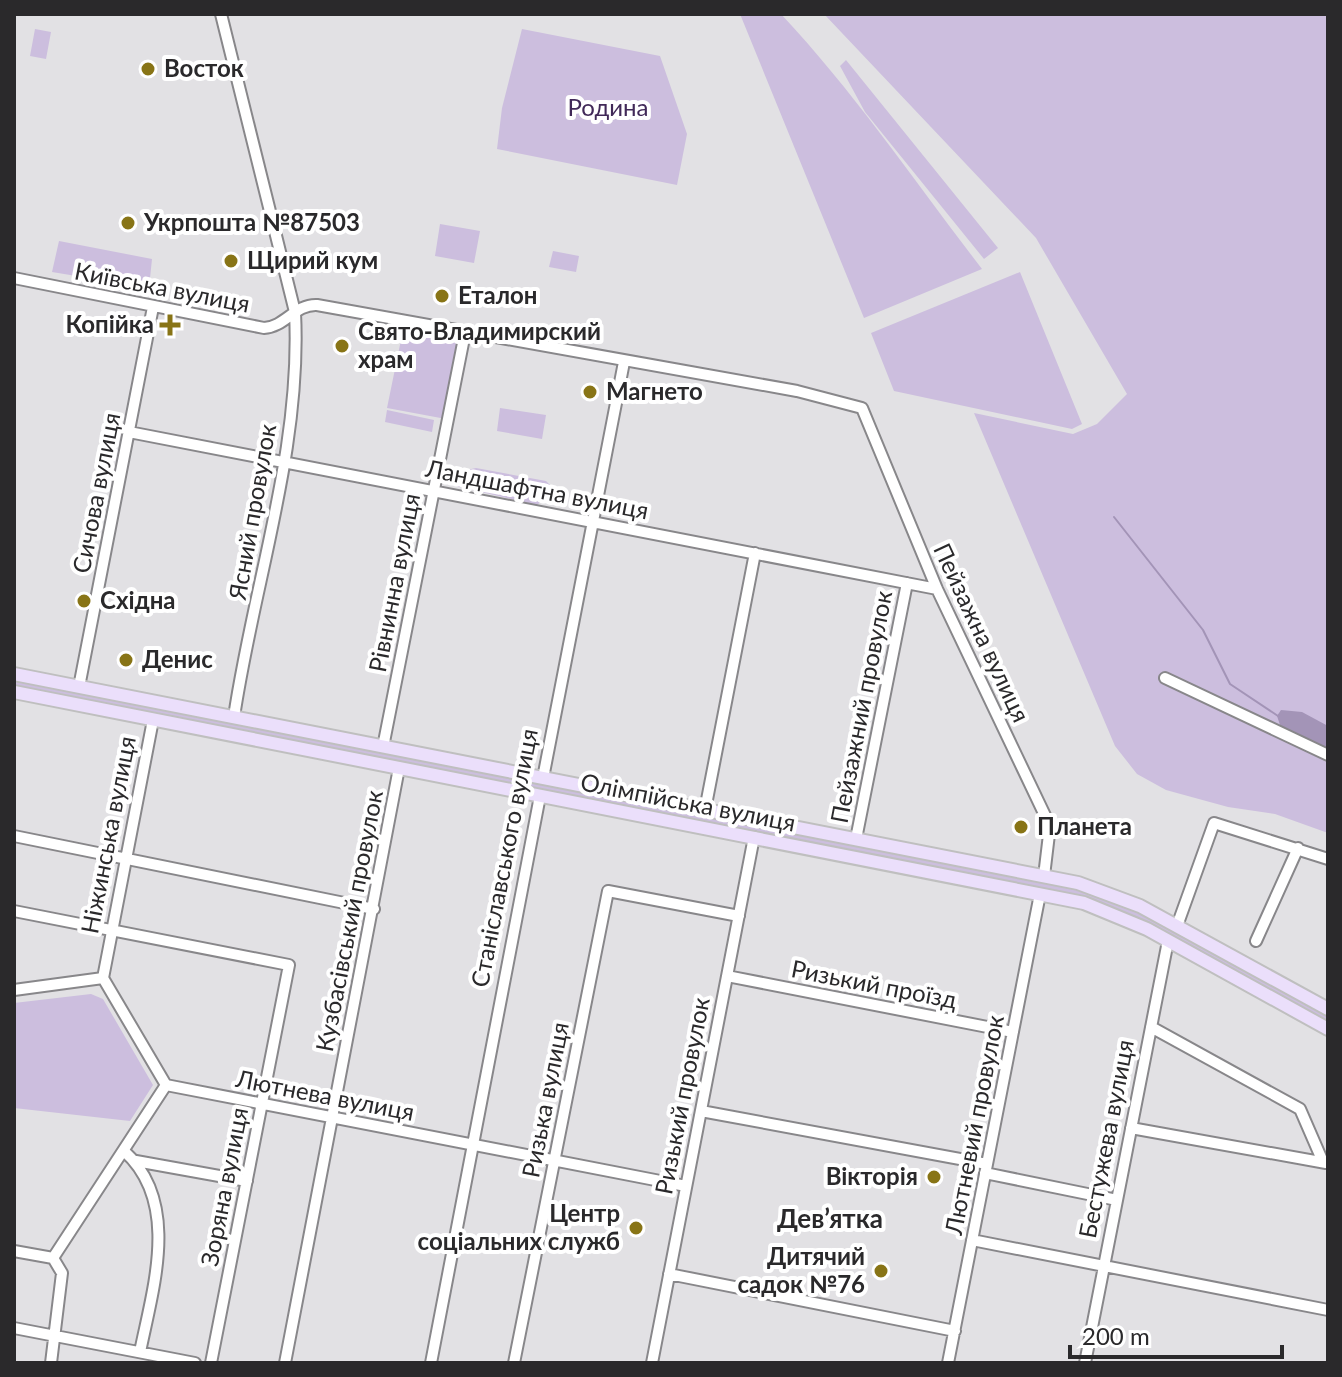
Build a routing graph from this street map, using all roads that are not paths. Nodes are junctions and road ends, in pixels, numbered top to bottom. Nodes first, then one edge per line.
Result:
1 (221, 14) edge
2 (14, 278) edge
3 (153, 307) junction
4 (295, 312) junction
5 (465, 333) junction
6 (624, 362) junction
7 (862, 408) joint
8 (129, 432) junction
9 (285, 461) junction
10 (434, 491) junction
11 (594, 521) junction
12 (755, 553) junction
13 (907, 583) junction
14 (937, 589) junction
15 (14, 674) edge
16 (1165, 678) dead end
17 (79, 687) junction
18 (14, 692) edge
19 (157, 701) junction
20 (234, 717) junction
21 (153, 720) junction
22 (383, 747) junction
23 (1328, 755) edge
24 (399, 768) junction
25 (543, 778) junction
26 (540, 796) junction
27 (705, 810) junction
28 (14, 836) edge
29 (754, 837) junction
30 (856, 839) junction
31 (1298, 848) junction
32 (127, 859) junction
33 (1328, 859) edge
34 (1044, 876) junction
35 (1040, 894) junction
36 (374, 909) junction
37 (14, 911) edge
38 (739, 916) junction
39 (1177, 926) junction
40 (113, 930) junction
41 (1168, 941) junction
42 (1256, 941) dead end
43 (727, 976) junction
44 (103, 978) junction
45 (14, 990) edge
46 (1328, 1009) edge
47 (1151, 1027) junction
48 (1328, 1029) edge
49 (1013, 1032) junction
50 (166, 1085) junction
51 (262, 1104) junction
52 (701, 1111) junction
53 (333, 1118) junction
54 (1131, 1128) junction
55 (473, 1145) junction
56 (124, 1151) junction
57 (554, 1160) junction
58 (136, 1161) junction
59 (1326, 1163) edge
60 (986, 1169) junction
61 (247, 1181) junction
62 (686, 1186) junction
63 (1117, 1200) junction
64 (972, 1240) junction
65 (14, 1251) edge
66 (53, 1258) junction
67 (1104, 1266) junction
68 (669, 1274) junction
69 (1328, 1310) edge
70 (14, 1328) edge
71 (955, 1331) junction
72 (54, 1335) junction
73 (140, 1352) junction
74 (51, 1363) edge
75 (195, 1363) edge
76 (211, 1363) edge
77 (285, 1363) edge
78 (431, 1363) edge
79 (514, 1363) edge
80 (652, 1363) edge
81 (948, 1363) edge
82 (1085, 1363) edge

1 - 4 street, Ясний провулок
2 - 3 street, Київська вулиця
3 - 4 street, Київська вулиця
3 - 8 street, Сичова вулиця
4 - 5 street, Київська вулиця
4 - 9 street, Ясний провулок
5 - 6 street, Київська вулиця
5 - 10 street, Рівнинна вулиця
6 - 7 street, Київська вулиця
6 - 11 street, Станіславського вулиця
7 - 14 street, Пейзажна вулиця
8 - 9 street, Ландшафтна вулиця
8 - 17 street, Сичова вулиця
9 - 10 street, Ландшафтна вулиця
9 - 20 street, Ясний провулок
10 - 11 street, Ландшафтна вулиця
10 - 22 street, Рівнинна вулиця
11 - 12 street, Ландшафтна вулиця
11 - 25 street, Станіславського вулиця
12 - 13 street, Ландшафтна вулиця
12 - 27 street
13 - 14 street, Ландшафтна вулиця
13 - 30 street, Пейзажний провулок
14 - 34 street, Пейзажна вулиця
15 - 17 main road, Олімпійська вулиця
16 - 23 street
17 - 19 main road, Олімпійська вулиця
18 - 21 main road, Олімпійська вулиця
19 - 20 main road, Олімпійська вулиця
19 - 21 main road, Ніжинська вулиця
20 - 22 main road, Олімпійська вулиця
21 - 24 main road, Олімпійська вулиця
21 - 32 street, Ніжинська вулиця
22 - 25 main road, Олімпійська вулиця
24 - 26 main road, Олімпійська вулиця
24 - 36 street, Кузбасівський провулок
25 - 26 main road, Станіславського вулиця
25 - 27 main road, Олімпійська вулиця
26 - 29 main road, Олімпійська вулиця
26 - 55 street, Станіславського вулиця
27 - 30 main road, Олімпійська вулиця
28 - 32 street
29 - 35 main road, Олімпійська вулиця
29 - 38 street, Ризький провулок
30 - 34 main road, Олімпійська вулиця
31 - 33 street
31 - 39 street
31 - 42 street
32 - 36 street
32 - 40 street, Ніжинська вулиця
34 - 35 main road
34 - 39 main road, Олімпійська вулиця
35 - 41 main road, Олімпійська вулиця
35 - 49 street, Лютневий провулок
36 - 53 street, Кузбасівський провулок
37 - 40 street, Зоряна вулиця
38 - 43 street, Ризький провулок
38 - 57 street, Ризька вулиця
39 - 41 main road, Бестужева вулиця
39 - 46 main road, Олімпійська вулиця
40 - 44 street, Ніжинська вулиця
40 - 51 street, Зоряна вулиця
41 - 47 street, Бестужева вулиця
41 - 48 main road, Олімпійська вулиця
43 - 49 street, Ризький проїзд
43 - 52 street, Ризький провулок
44 - 45 street
44 - 50 street
47 - 54 street, Бестужева вулиця
47 - 59 street
49 - 60 street, Лютневий провулок
50 - 51 street, Лютнева вулиця
50 - 56 street
51 - 53 street, Лютнева вулиця
51 - 61 street, Зоряна вулиця
52 - 60 street
52 - 62 street, Ризький провулок
53 - 55 street, Лютнева вулиця
53 - 77 street, Кузбасівський провулок
54 - 59 street
54 - 63 street, Бестужева вулиця
55 - 57 street, Лютнева вулиця
55 - 78 street, Станіславського вулиця
56 - 58 street
56 - 66 street
57 - 62 street, Лютнева вулиця
57 - 79 street, Ризька вулиця
58 - 61 street
58 - 73 street
60 - 63 street
60 - 64 street, Лютневий провулок
61 - 76 street, Зоряна вулиця
62 - 68 street, Ризький провулок
63 - 67 street, Бестужева вулиця
64 - 67 street
64 - 71 street, Лютневий провулок
65 - 66 street
66 - 72 street
67 - 69 street
67 - 82 street, Бестужева вулиця
68 - 71 street
68 - 80 street, Ризький провулок
70 - 72 street
71 - 81 street, Лютневий провулок
72 - 73 street
72 - 74 street
73 - 75 street

